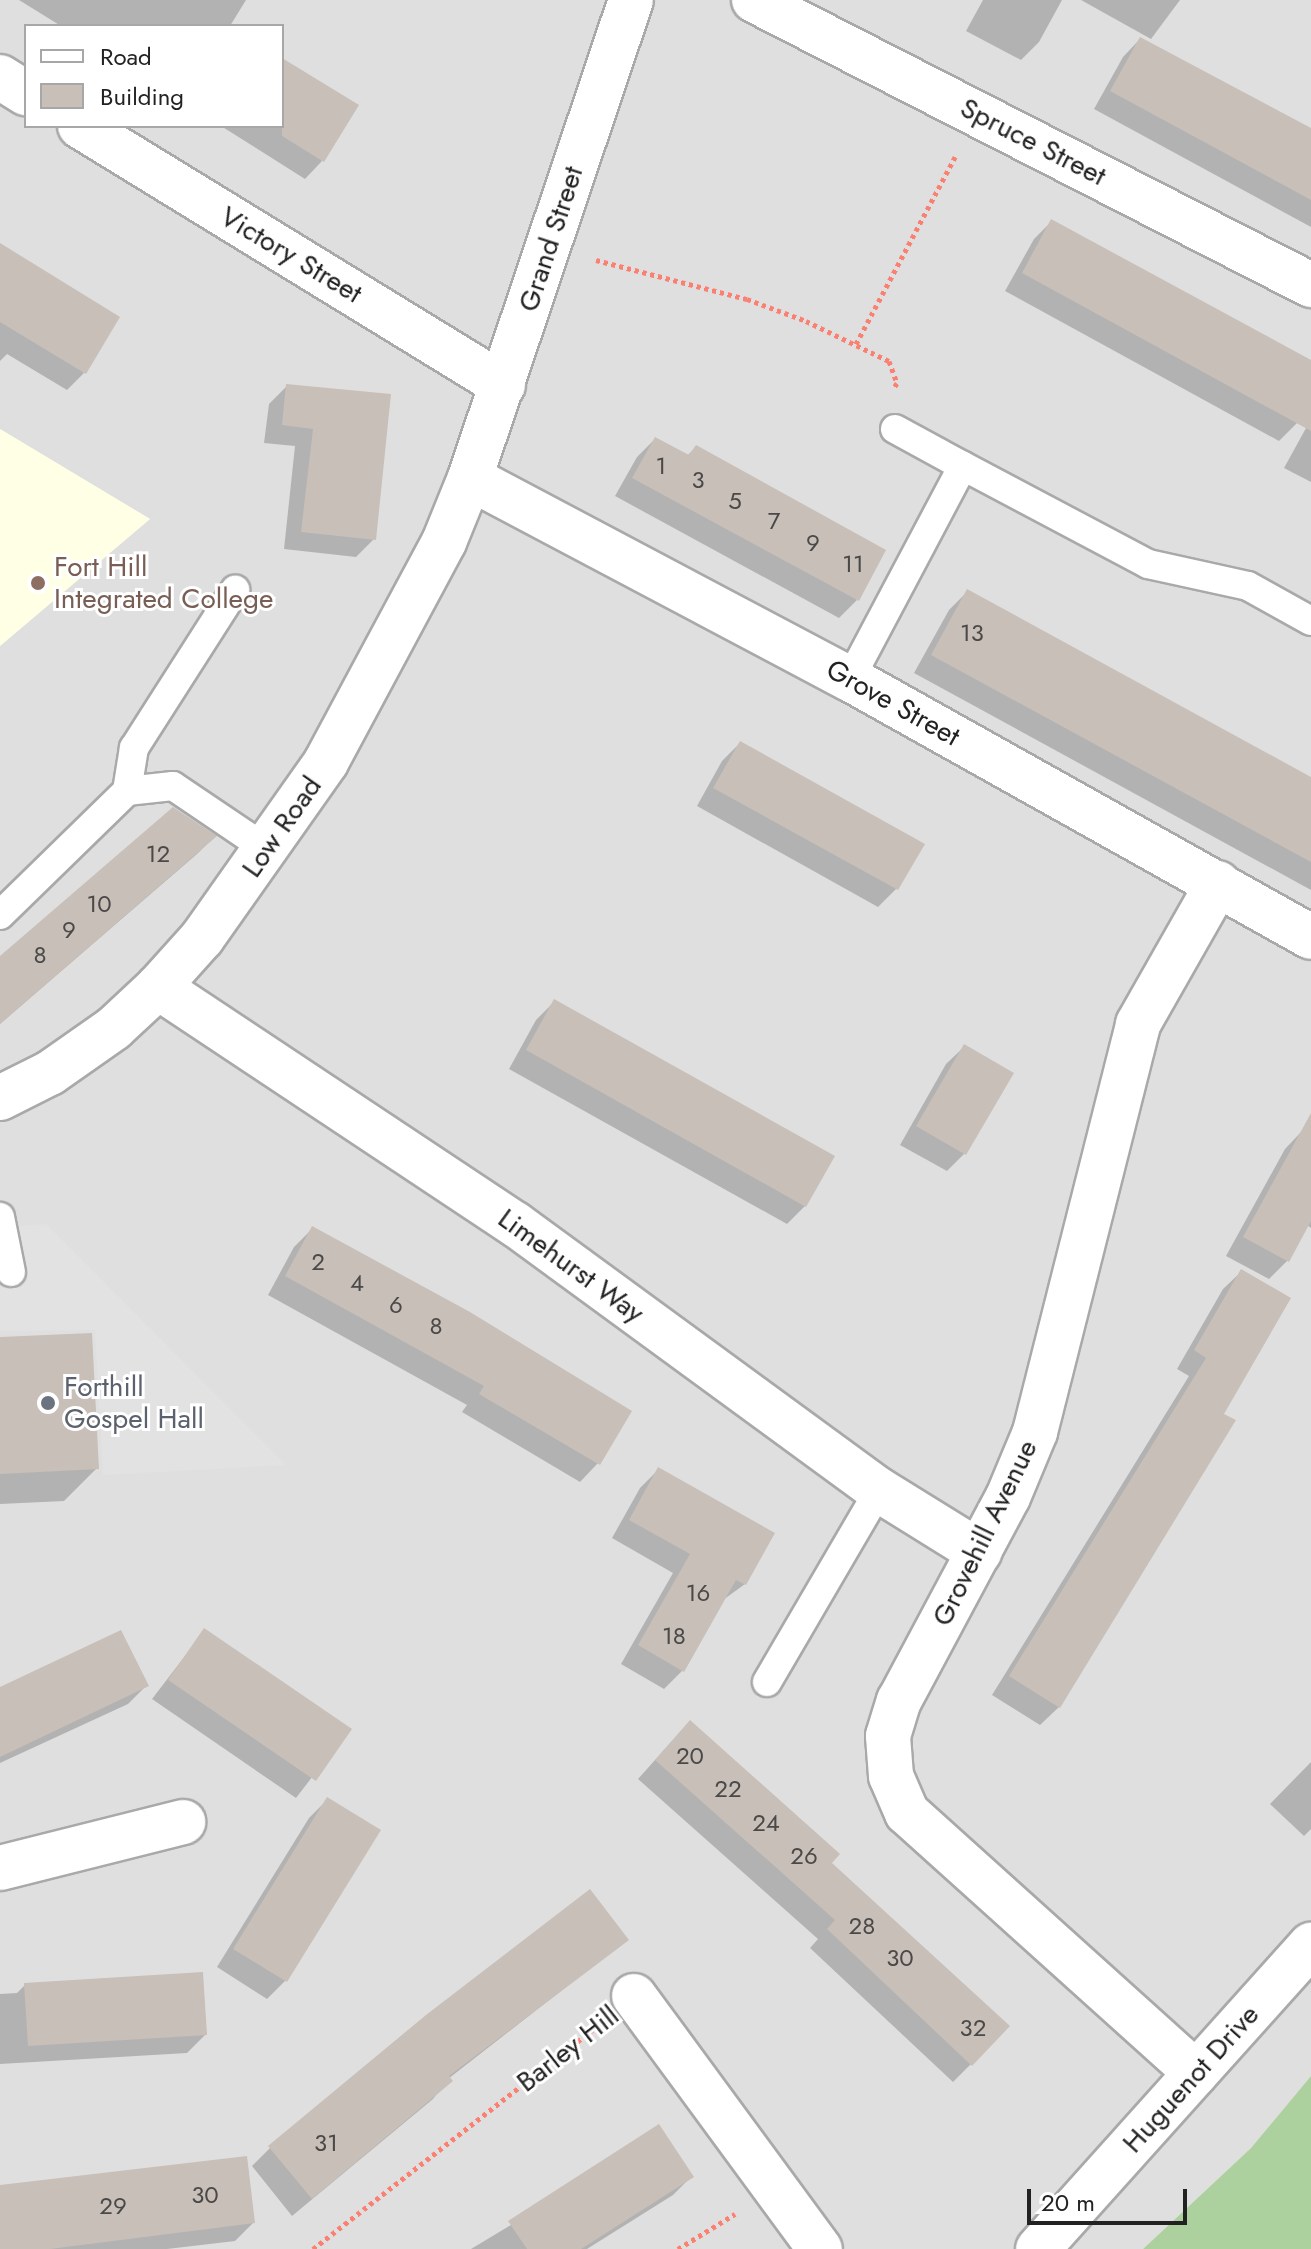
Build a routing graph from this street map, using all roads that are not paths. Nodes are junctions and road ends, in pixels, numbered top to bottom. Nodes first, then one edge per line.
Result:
1 (631, 0) edge
2 (754, 0) edge
3 (0, 77) edge
4 (24, 92) edge
5 (83, 128) edge
6 (1311, 285) edge
7 (503, 385) junction
8 (895, 429) road end
9 (963, 466) junction
10 (470, 478) junction
11 (235, 590) dead end
12 (1311, 621) edge
13 (850, 679) junction
14 (127, 791) junction
15 (268, 850) junction
16 (1218, 883) junction
17 (0, 915) edge
18 (1311, 937) edge
19 (158, 987) junction
20 (0, 1098) edge
21 (0, 1217) edge
22 (11, 1272) dead end
23 (879, 1490) junction
24 (979, 1552) junction
25 (767, 1682) dead end
26 (183, 1822) dead end
27 (0, 1868) edge
28 (1311, 1945) edge
29 (634, 1996) road end
30 (1196, 2073) junction
31 (820, 2249) edge
32 (1038, 2249) edge

1 - 7 street, Grand Street
2 - 6 street, Spruce Street
3 - 4 street
5 - 7 street, Victory Street
7 - 10 street, Grand Street
8 - 9 lane
9 - 12 lane
9 - 13 lane
10 - 13 street, Grove Street
10 - 15 street, Low Road
11 - 14 lane
13 - 16 street, Grove Street
14 - 15 lane
14 - 17 lane
15 - 19 street, Low Road
16 - 18 street, Grove Street
16 - 24 street, Grovehill Avenue
19 - 20 street, Low Road
19 - 23 street, Limehurst Way
21 - 22 lane
23 - 24 street, Limehurst Way
23 - 25 lane
24 - 30 street, Grovehill Avenue
26 - 27 street
28 - 30 street, Huguenot Drive
29 - 31 street, Barley Hill
30 - 32 street, Huguenot Drive

